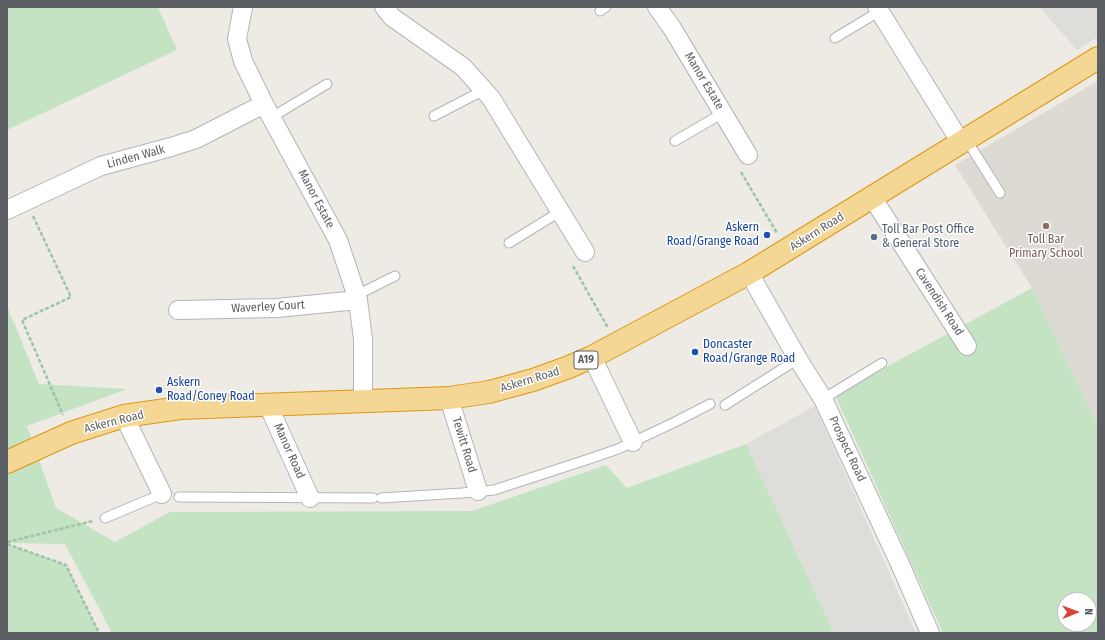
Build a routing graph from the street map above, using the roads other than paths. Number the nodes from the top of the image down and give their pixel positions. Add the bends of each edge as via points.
1 (243, 7) edge
2 (384, 7) edge
3 (657, 7) edge
4 (878, 9) edge
5 (835, 38) dead end
6 (1098, 58) edge
7 (327, 84) dead end
8 (484, 90) junction
9 (268, 111) junction
10 (723, 113) junction
11 (434, 116) dead end
12 (675, 141) dead end
13 (964, 141) junction
14 (748, 155) road end
15 (1000, 192) dead end
16 (872, 197) junction
17 (7, 210) edge
18 (561, 211) junction
19 (509, 244) dead end
20 (585, 252) road end
21 (749, 273) junction
22 (394, 276) dead end
23 (357, 297) junction
24 (178, 310) dead end
25 (967, 346) dead end
26 (592, 357) junction
27 (798, 359) junction
28 (882, 363) dead end
29 (449, 398) junction
30 (823, 399) junction
31 (363, 401) junction
32 (710, 404) dead end
33 (268, 405) junction
34 (725, 405) dead end
35 (124, 416) junction
36 (633, 442) junction
37 (7, 462) edge
38 (478, 492) junction
39 (170, 496) junction
40 (310, 498) junction
41 (105, 518) road end
42 (930, 633) edge

1 - 9 street, Manor Estate via 237,39 244,61
2 - 8 street via 392,17 463,67
3 - 10 street, Manor Estate
4 - 5 lane
4 - 13 street
6 - 13 highway, Askern Road / A19
7 - 9 lane
8 - 11 lane
8 - 18 street
9 - 17 street, Linden Walk via 171,148 101,166
9 - 23 street, Manor Estate via 338,240
10 - 12 lane
10 - 14 street, Manor Estate
13 - 15 lane
13 - 16 highway, Askern Road / A19
16 - 21 highway, Askern Road / A19
16 - 25 street, Cavendish Road
18 - 19 lane
18 - 20 street
21 - 26 highway, Askern Road / A19
21 - 27 street, Prospect Road
22 - 23 lane
23 - 24 street, Waverley Court via 277,308
23 - 31 street, Manor Estate via 363,339
26 - 29 highway, Askern Road / A19 via 533,380 489,392
26 - 36 street
27 - 30 street, Prospect Road
27 - 34 lane
28 - 30 lane
29 - 31 highway, Askern Road / A19
29 - 38 street, Tewitt Road
30 - 42 street, Prospect Road
31 - 33 highway, Askern Road / A19
32 - 36 lane
33 - 35 highway, Askern Road / A19 via 180,408
33 - 40 street, Manor Road
35 - 37 highway, Askern Road / A19 via 71,433
35 - 39 street
36 - 38 lane via 494,490
38 - 40 lane via 377,498
39 - 40 lane
39 - 41 lane

